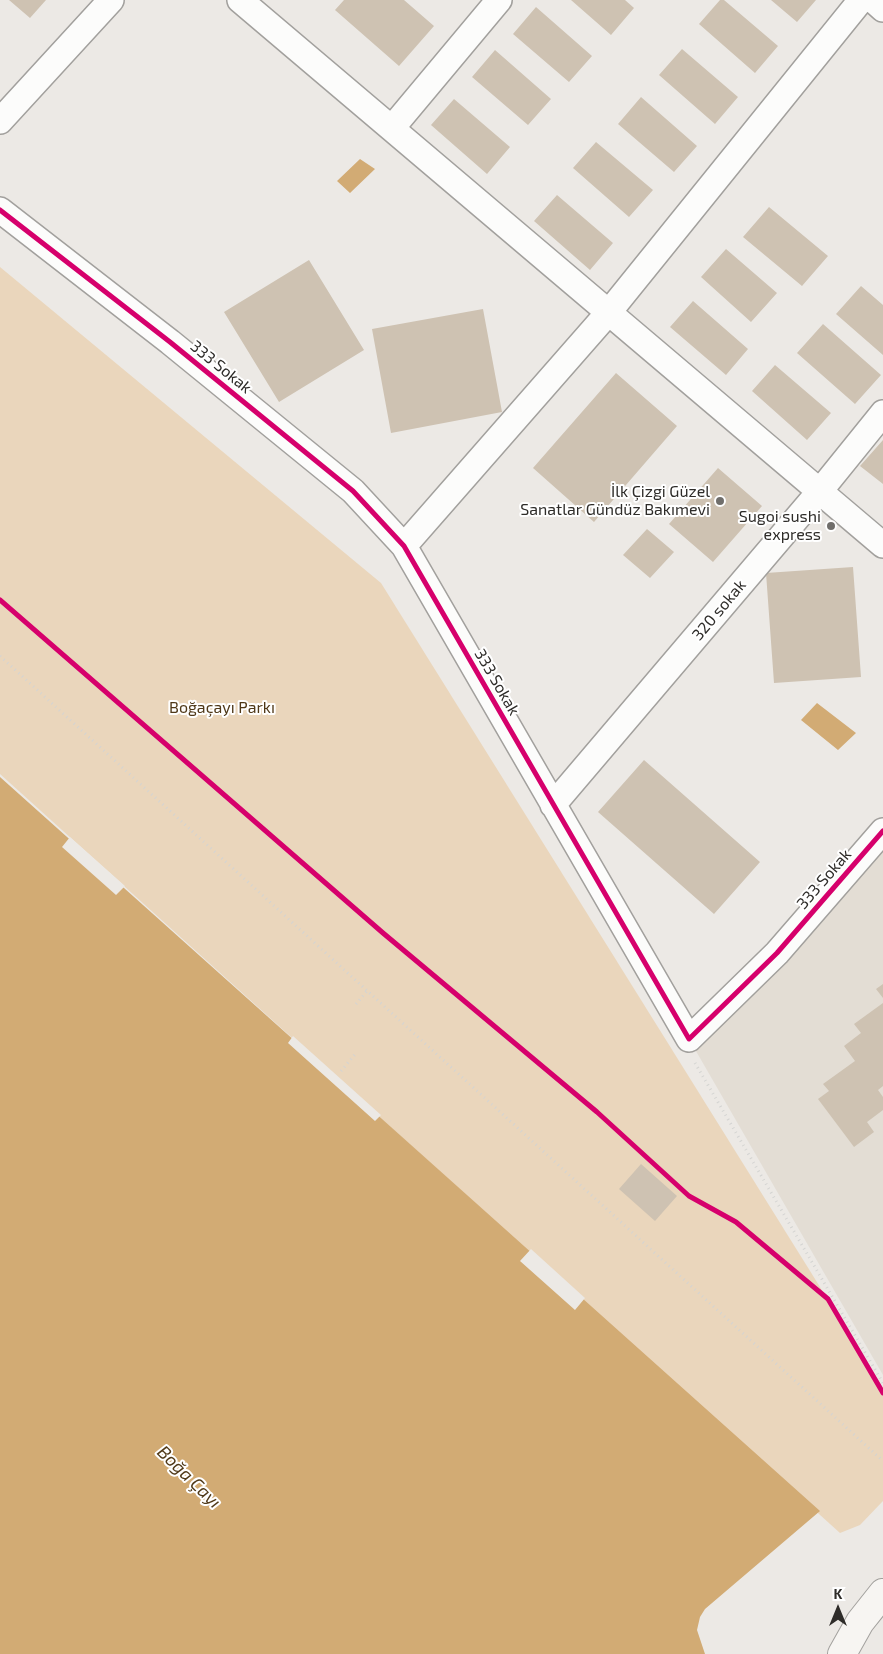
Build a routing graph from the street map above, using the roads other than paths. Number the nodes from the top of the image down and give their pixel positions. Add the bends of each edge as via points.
1 (111, 0) edge
2 (240, 0) edge
3 (498, 0) edge
4 (861, 0) edge
5 (873, 0) edge
6 (883, 9) edge
7 (0, 121) edge
8 (392, 128) junction
9 (0, 210) edge
10 (609, 312) junction
11 (883, 413) edge
12 (820, 491) junction
13 (883, 545) edge
14 (404, 546) junction
15 (553, 805) junction
16 (883, 831) edge
17 (883, 1593) edge
18 (842, 1654) edge

1 - 7 street
2 - 8 street
3 - 8 street
4 - 10 street
5 - 6 street
8 - 10 street
9 - 14 street, 333 Sokak via 170,342 345,485
10 - 12 street
10 - 14 street
11 - 12 street, 320 sokak
12 - 13 street
12 - 15 street, 320 sokak
14 - 15 street, 333 Sokak
15 - 16 street, 333 Sokak via 689,1039 777,953
17 - 18 main road via 860,1622

